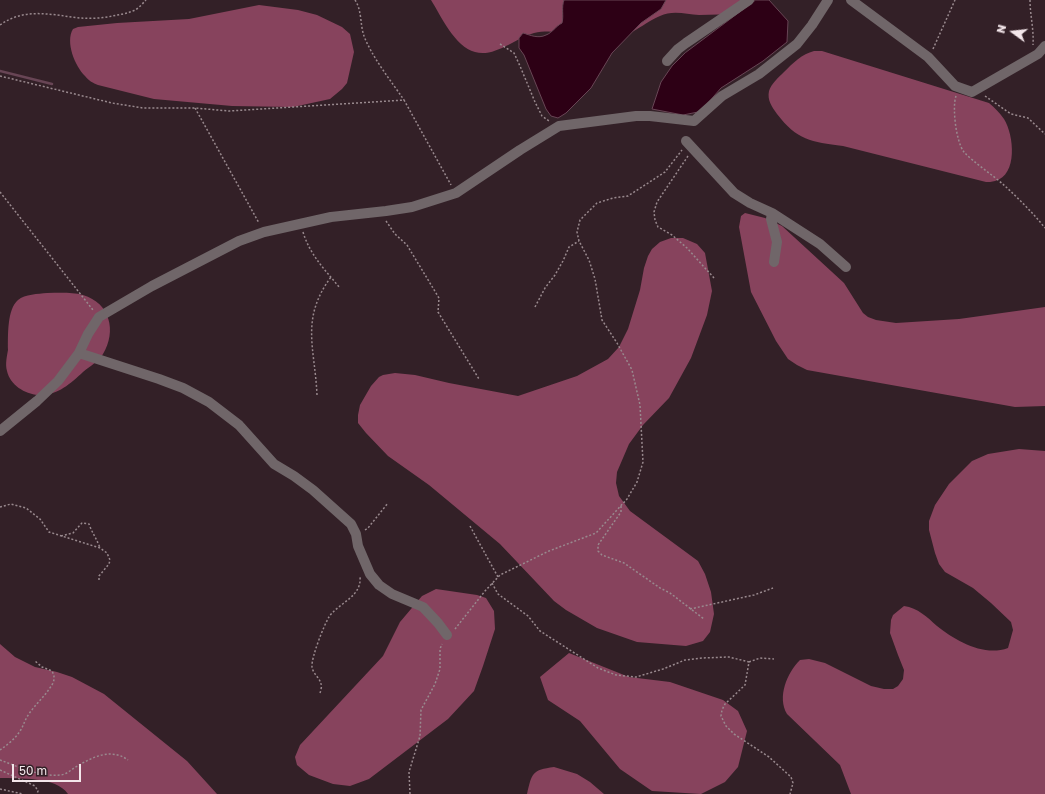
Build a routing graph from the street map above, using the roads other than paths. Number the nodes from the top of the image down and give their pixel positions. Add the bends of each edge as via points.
1 (749, 0) edge
2 (828, 0) edge
3 (851, 0) edge
4 (1045, 46) edge
5 (667, 61) dead end
6 (689, 144) road end
7 (772, 213) junction
8 (774, 262) dead end
9 (846, 267) dead end
10 (79, 353) junction
11 (0, 431) edge
12 (447, 635) road end

1 - 5 street via 686,42
2 - 10 street via 797,44 759,74 722,96 694,121 636,116 559,126 456,193 412,207 331,217 264,232 232,244 99,317
3 - 4 street via 928,57 954,86 961,90 972,92 978,89 1038,54
6 - 7 street via 734,193
7 - 8 street via 771,219 777,242
7 - 9 street via 820,244
10 - 11 street via 58,381
10 - 12 street via 183,388 209,402 239,424 274,464 313,490 351,524 366,566 379,585 392,594 423,607

